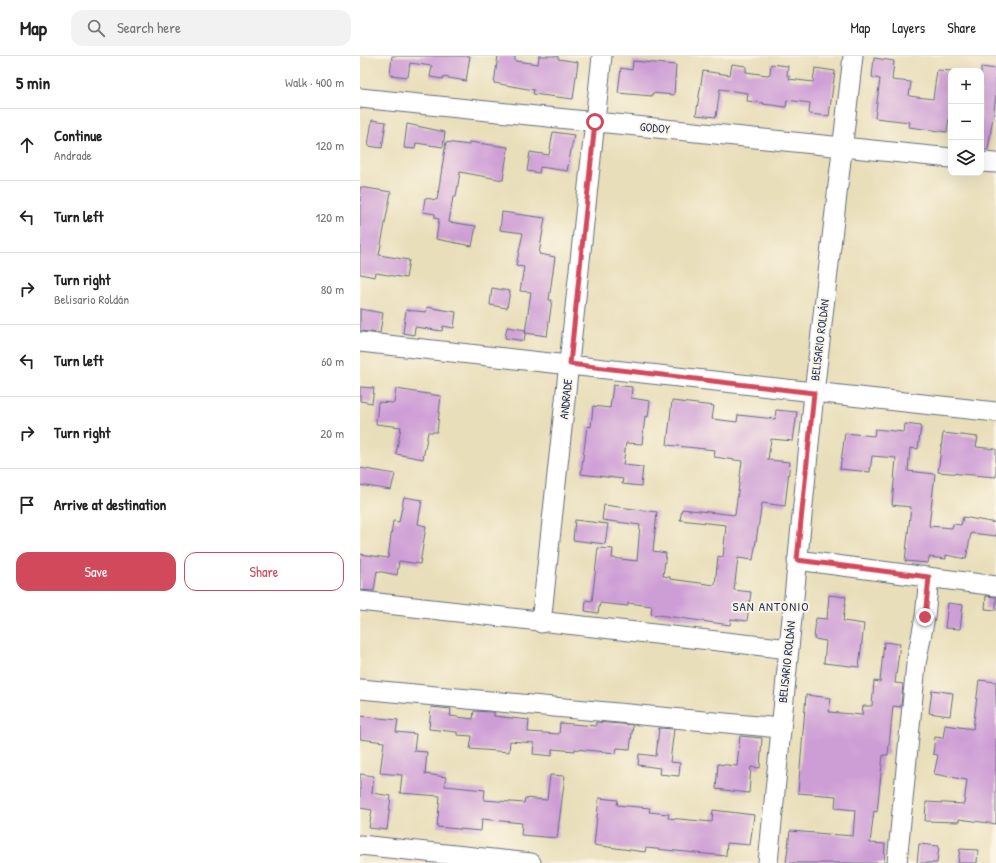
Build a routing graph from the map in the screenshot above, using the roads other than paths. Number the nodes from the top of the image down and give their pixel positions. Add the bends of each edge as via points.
1 (602, 56) edge
2 (853, 56) edge
3 (360, 98) edge
4 (595, 122) junction
5 (843, 147) junction
6 (948, 158) edge
7 (984, 162) edge
8 (996, 163) edge
9 (360, 342) edge
10 (570, 364) junction
11 (814, 393) junction
12 (996, 412) edge
13 (797, 560) junction
14 (929, 577) junction
15 (996, 586) edge
16 (360, 601) edge
17 (541, 623) junction
18 (790, 649) junction
19 (360, 689) edge
20 (780, 728) junction
21 (360, 845) edge
22 (530, 863) edge
23 (768, 863) edge
24 (897, 863) edge

1 - 4 street, ANDRADE
2 - 5 street, BELISARIO ROLDÁN
3 - 4 street, GODOY
4 - 5 street, GODOY
4 - 10 street, ANDRADE
5 - 6 street, GODOY
5 - 11 street, BELISARIO ROLDÁN
7 - 8 street
9 - 10 street
10 - 11 street
10 - 17 street, ANDRADE
11 - 12 street
11 - 13 street, BELISARIO ROLDÁN
13 - 14 street
13 - 18 street, BELISARIO ROLDÁN
14 - 15 street
14 - 24 street via 916,664
16 - 17 street
17 - 18 street
18 - 20 street, BELISARIO ROLDÁN
19 - 20 street
20 - 23 street, BELISARIO ROLDÁN
21 - 22 street

